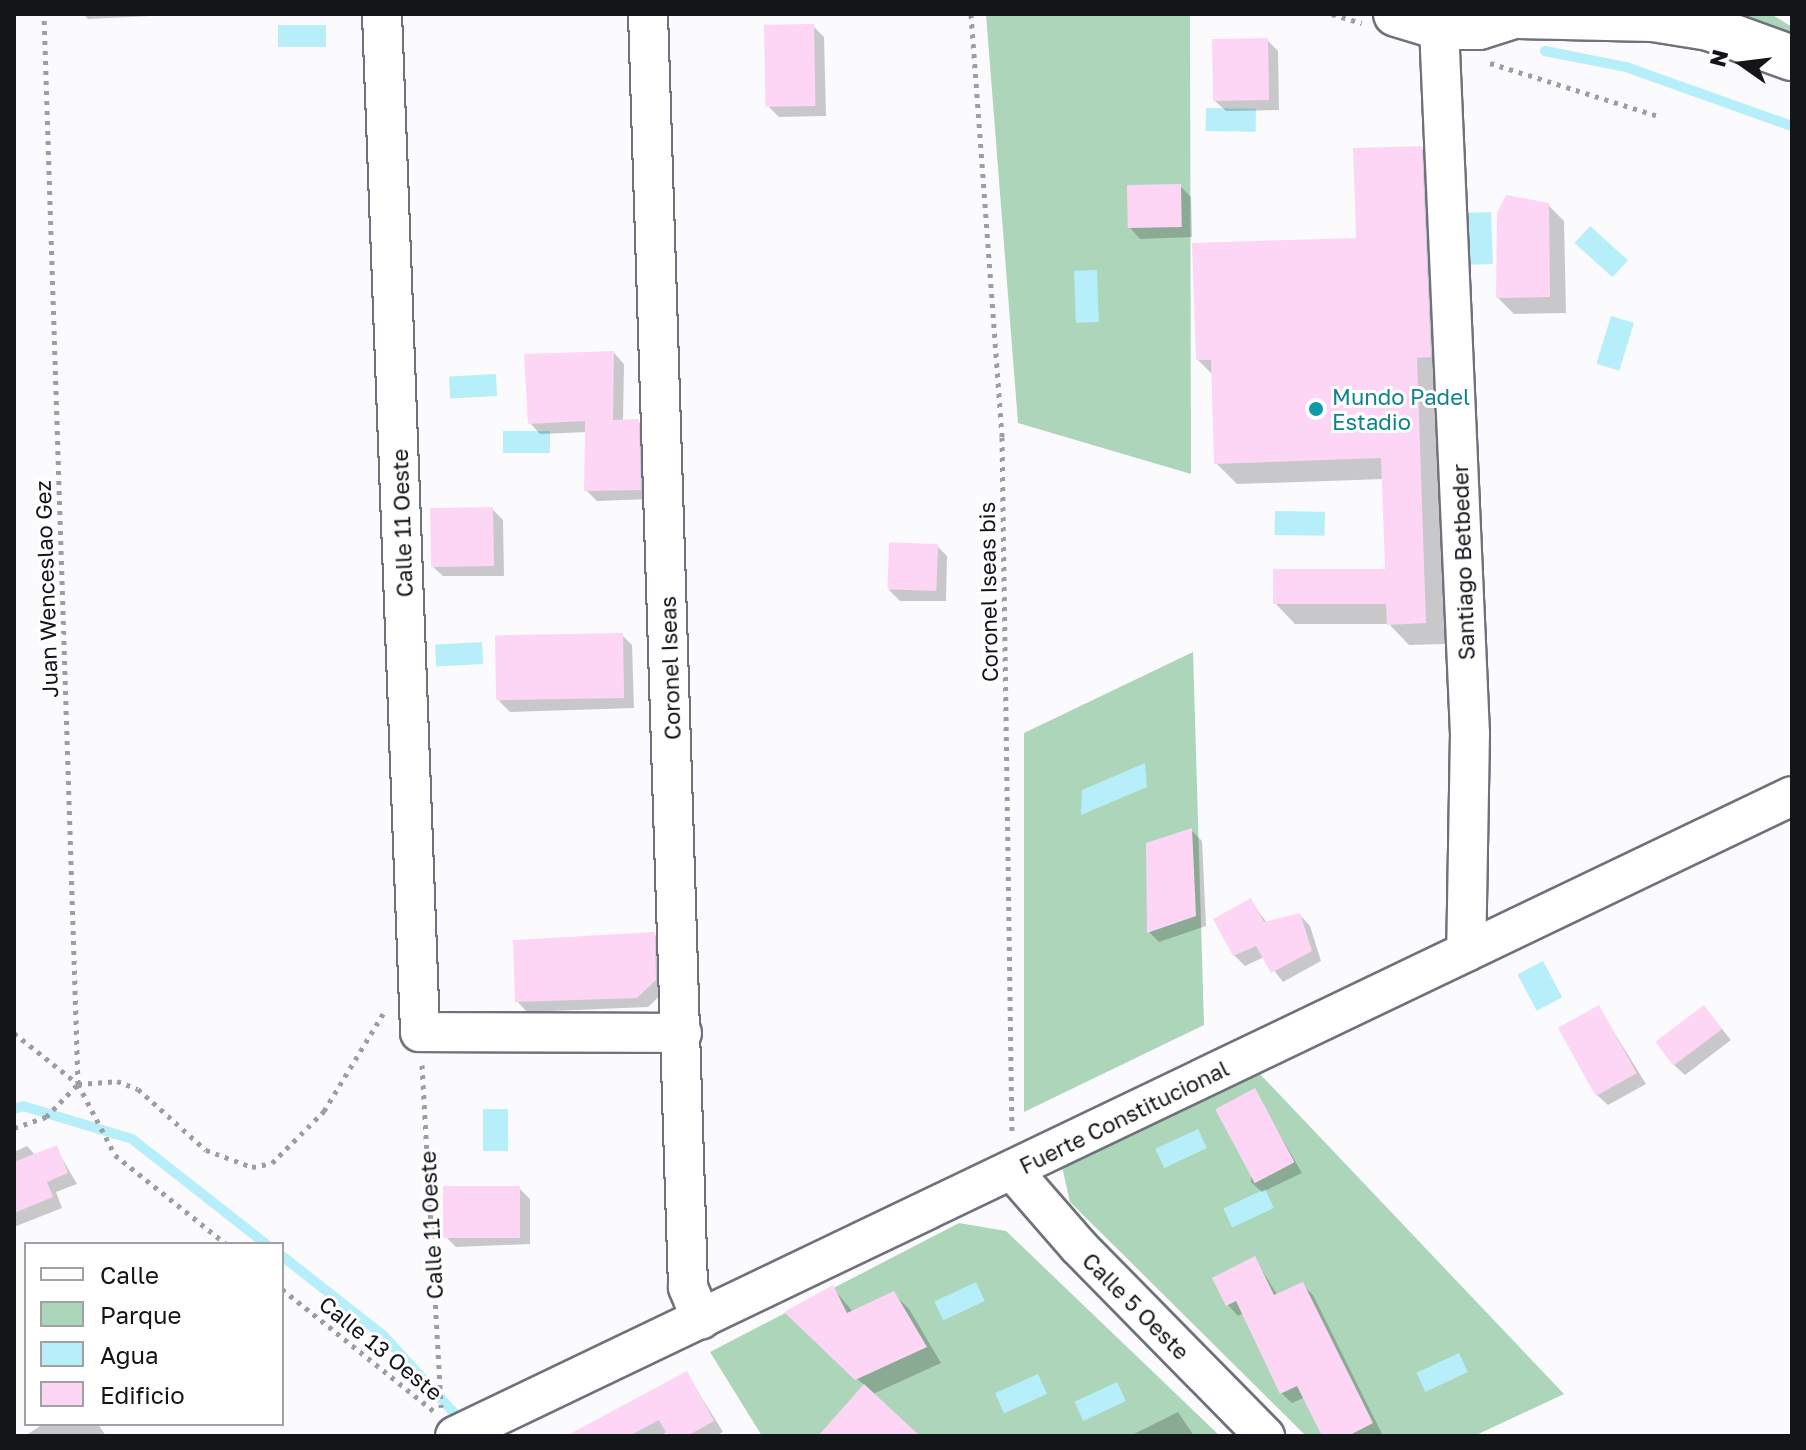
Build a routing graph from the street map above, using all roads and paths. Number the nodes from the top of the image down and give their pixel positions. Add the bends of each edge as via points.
1 (44, 14) edge
2 (382, 14) edge
3 (648, 14) edge
4 (971, 14) edge
5 (1332, 14) edge
6 (1519, 15) edge
7 (1386, 21) edge
8 (1439, 27) junction
9 (1792, 58) edge
10 (1481, 61) dead end
11 (1661, 117) dead end
12 (1792, 796) edge
13 (1466, 952) junction
14 (387, 1007) dead end
15 (420, 1032) junction
16 (14, 1033) edge
17 (682, 1033) junction
18 (78, 1084) junction
19 (14, 1128) edge
20 (1012, 1170) junction
21 (224, 1242) edge
22 (284, 1291) edge
23 (701, 1320) junction
24 (448, 1427) edge
25 (1265, 1436) edge

1 - 18 path, Juan Wenceslao Gez
2 - 15 street, Calle 11 Oeste
3 - 17 street, Coronel Iseas
4 - 20 path, Coronel Iseas bis via 1002,437
5 - 7 path
6 - 8 main road via 1479,27
6 - 9 main road via 1695,26 1766,44
7 - 8 main road
8 - 13 street, Santiago Betbeder via 1470,733
10 - 11 path
12 - 13 street, Fuerte Constitucional
13 - 20 street, Fuerte Constitucional
14 - 18 path via 324,1111 292,1149 272,1163 252,1167 206,1150 138,1089 117,1081
15 - 17 street
15 - 24 path, Calle 11 Oeste
16 - 18 path
17 - 23 street, Coronel Iseas via 688,1287
18 - 19 path via 46,1117
18 - 21 path via 115,1155
20 - 23 street, Fuerte Constitucional
20 - 25 street, Calle 5 Oeste via 1078,1246
22 - 24 path, Calle 13 Oeste
23 - 24 street, Fuerte Constitucional

